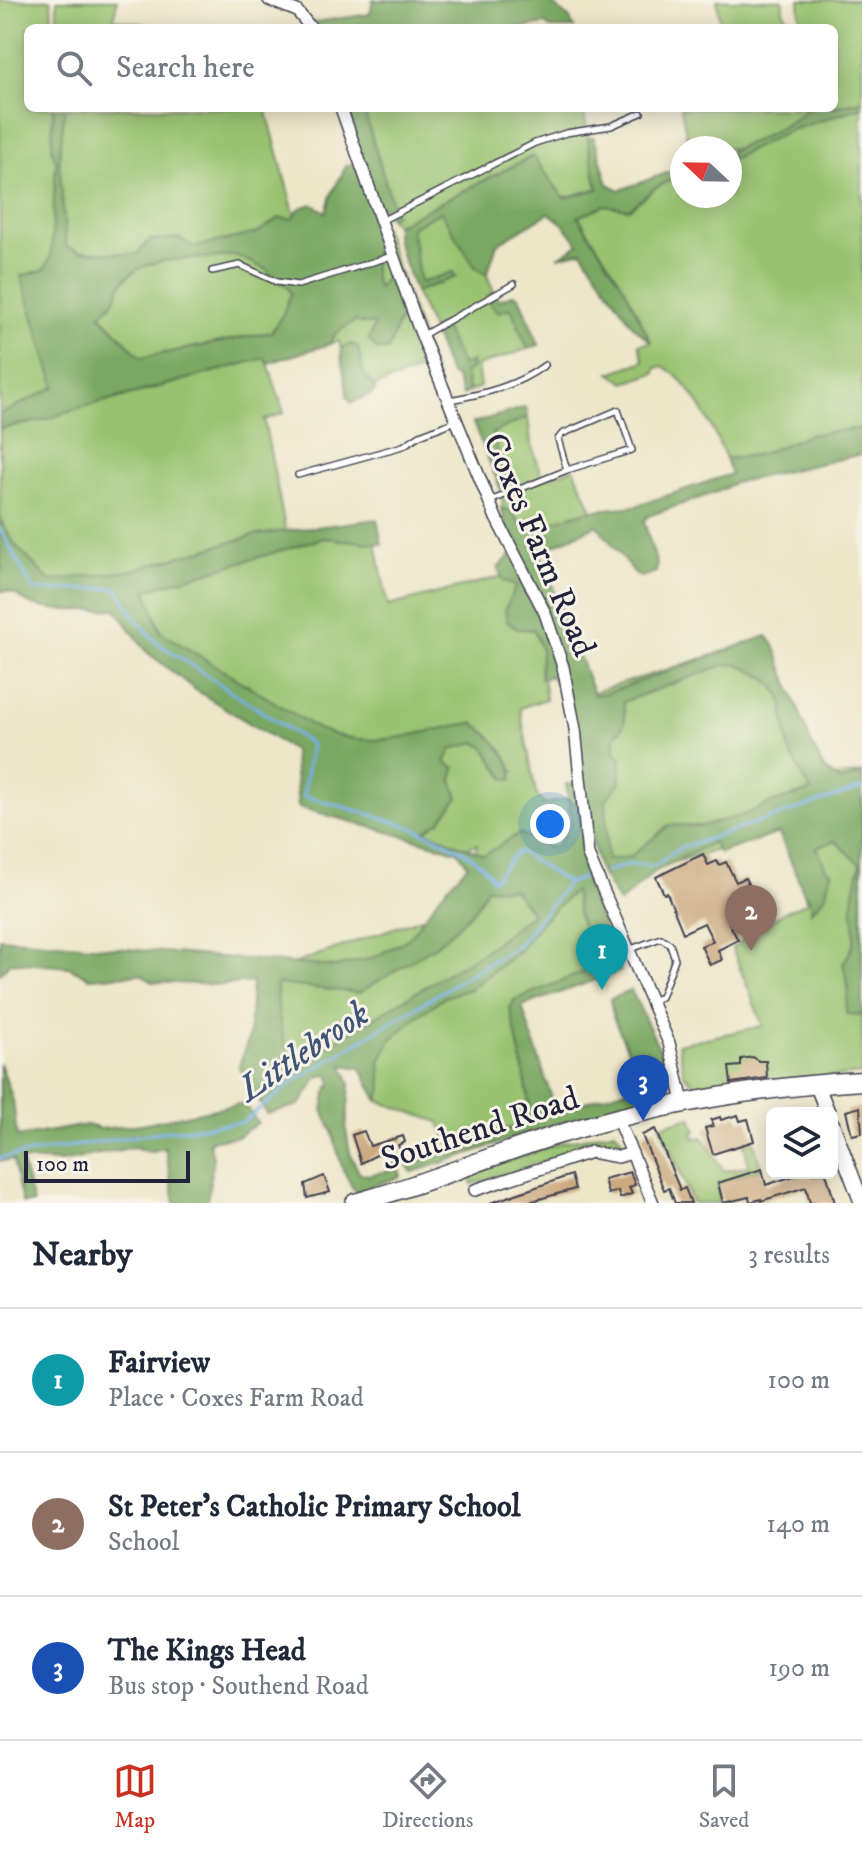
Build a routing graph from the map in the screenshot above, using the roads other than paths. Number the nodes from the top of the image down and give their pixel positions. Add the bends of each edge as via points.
1 (269, 0) edge
2 (308, 24) edge
3 (342, 112) edge
4 (641, 113) dead end
5 (381, 221) junction
6 (393, 255) junction
7 (212, 271) dead end
8 (514, 284) dead end
9 (422, 335) junction
10 (545, 365) dead end
11 (448, 400) junction
12 (457, 421) junction
13 (567, 470) junction
14 (298, 475) dead end
15 (489, 501) junction
16 (627, 951) junction
17 (649, 1002) junction
18 (862, 1081) edge
19 (816, 1083) junction
20 (683, 1102) junction
21 (826, 1107) edge
22 (617, 1118) junction
23 (838, 1140) edge
24 (632, 1153) junction
25 (475, 1190) dead end
26 (355, 1203) edge
27 (653, 1203) edge
28 (862, 1203) edge

1 - 2 street via 297,11
3 - 5 street, Coxes Farm Road
4 - 5 lane via 611,126 535,143
5 - 6 street, Coxes Farm Road
6 - 7 lane via 298,285 240,265
6 - 9 street, Coxes Farm Road
8 - 9 lane
9 - 11 street, Coxes Farm Road
10 - 11 lane via 498,389
11 - 12 street, Coxes Farm Road
12 - 14 lane via 403,446
12 - 15 street, Coxes Farm Road
13 - 13 lane via 558,439 562,434 618,410 632,450
13 - 15 lane
15 - 16 street, Coxes Farm Road via 545,613 563,667 588,855
16 - 17 street, Coxes Farm Road
16 - 17 lane via 661,938 673,949 675,959 663,994
17 - 20 street, Coxes Farm Road via 669,1043
18 - 19 main road, Southend Road
19 - 20 main road, Southend Road
19 - 21 street
20 - 22 main road, Southend Road
22 - 24 street
22 - 26 main road, Southend Road
23 - 28 street
24 - 25 street via 618,1157 591,1152
24 - 27 street

